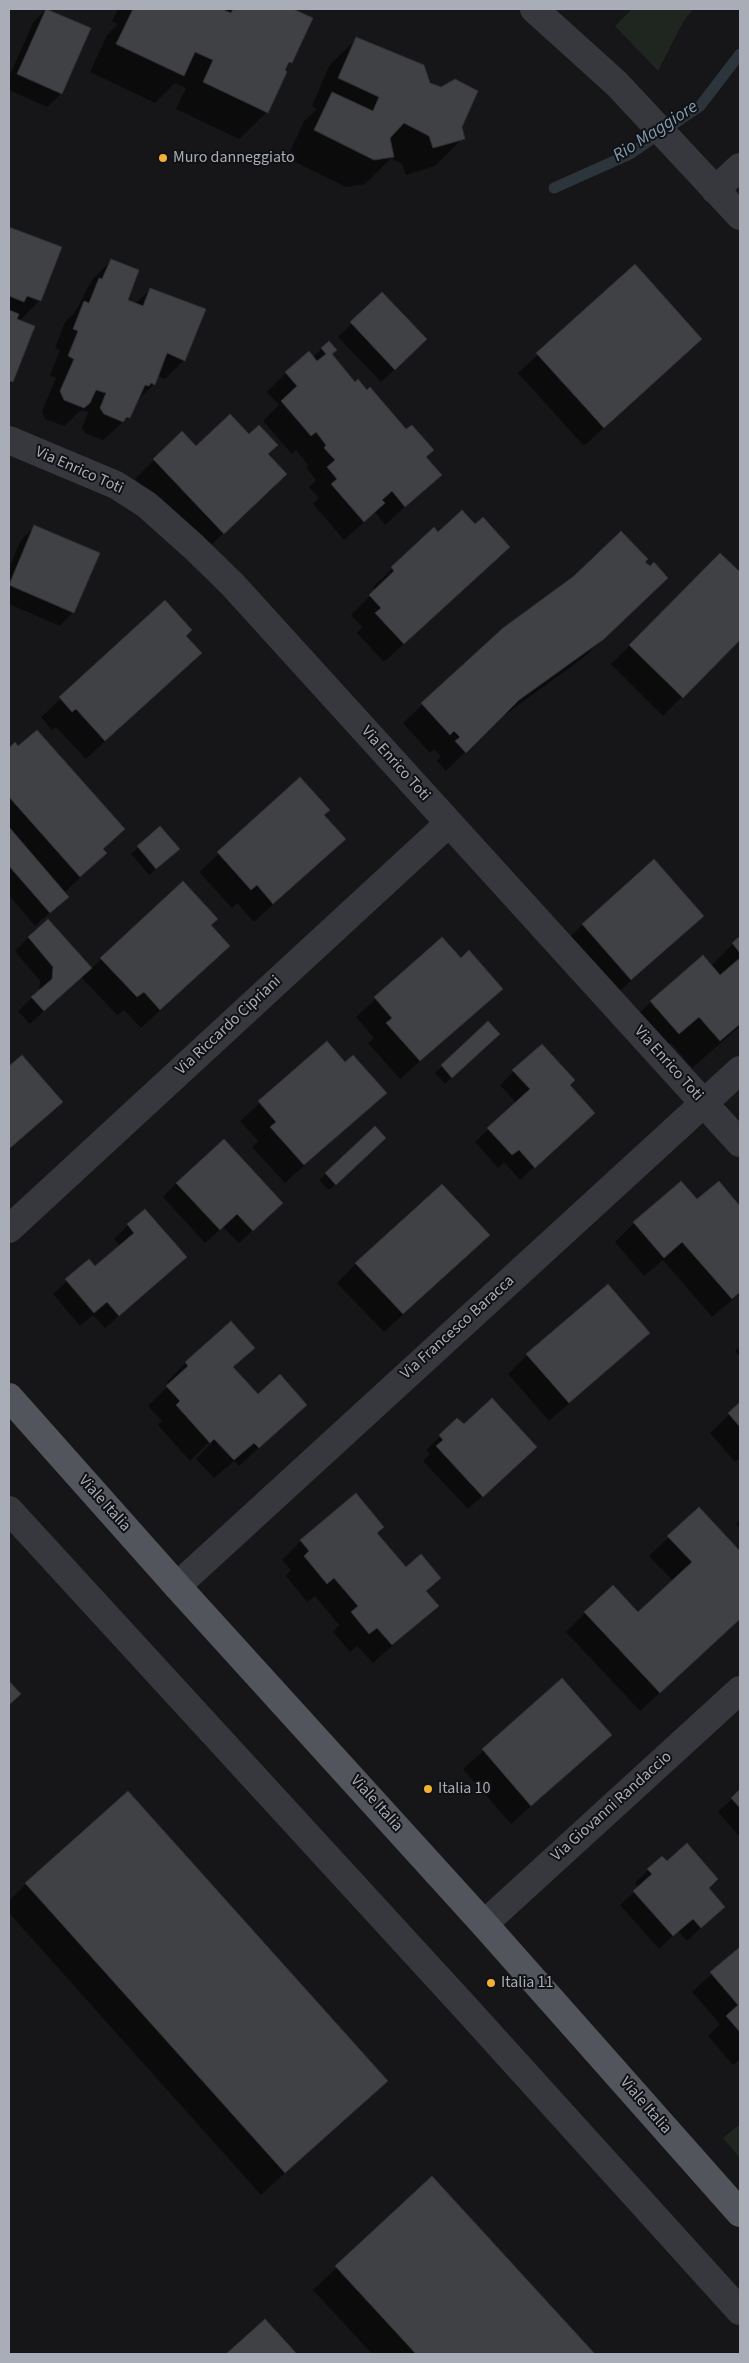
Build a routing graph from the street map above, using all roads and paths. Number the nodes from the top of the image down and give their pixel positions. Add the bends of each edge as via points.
1 (534, 9) edge
2 (740, 167) edge
3 (701, 176) junction
4 (740, 216) edge
5 (9, 440) edge
6 (449, 824) junction
7 (740, 1070) edge
8 (704, 1103) junction
9 (740, 1143) edge
10 (9, 1229) edge
11 (9, 1398) edge
12 (9, 1510) edge
13 (177, 1586) junction
14 (740, 1690) edge
15 (484, 1924) junction
16 (740, 2213) edge
17 (740, 2311) edge

1 - 3 street via 628,95
2 - 3 street
3 - 4 street
5 - 6 street, Via Enrico Toti via 116,485 147,505 232,584
6 - 8 street, Via Enrico Toti
6 - 10 street, Via Riccardo Cipriani
7 - 8 street, Via Francesco Baracca
8 - 9 street, Via Enrico Toti
8 - 13 street, Via Francesco Baracca
11 - 13 main road, Viale Italia
12 - 17 street
13 - 15 main road, Viale Italia
14 - 15 street, Via Giovanni Randaccio
15 - 16 main road, Viale Italia

